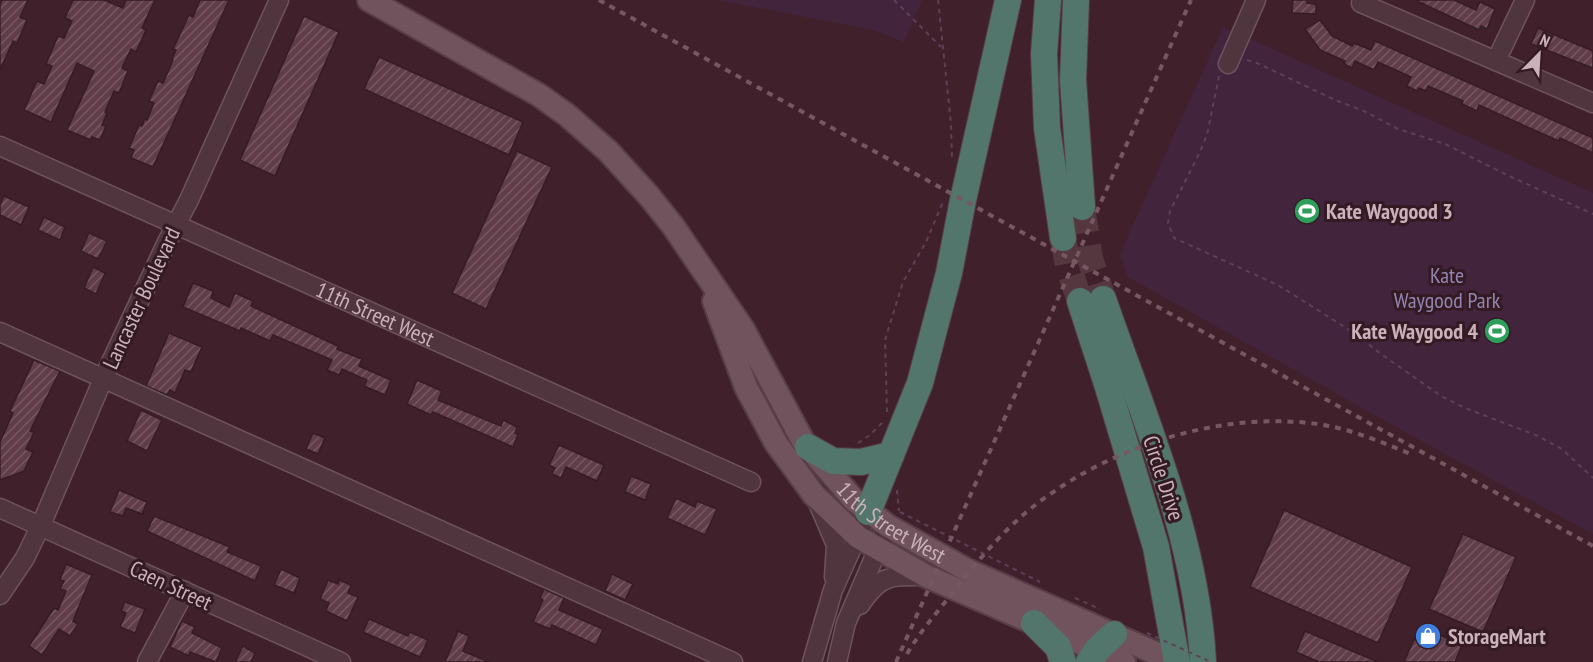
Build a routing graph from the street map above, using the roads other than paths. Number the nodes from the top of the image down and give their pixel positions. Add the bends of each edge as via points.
1 (279, 0) edge
2 (369, 0) edge
3 (1008, 0) edge
4 (1048, 0) edge
5 (1076, 0) edge
6 (1256, 0) edge
7 (1525, 0) edge
8 (1361, 3) dead end
9 (1496, 61) junction
10 (1228, 64) road end
11 (1593, 103) edge
12 (0, 146) edge
13 (1082, 207) tunnel mouth
14 (176, 223) junction
15 (1063, 238) tunnel mouth
16 (702, 271) junction
17 (0, 332) edge
18 (103, 379) junction
19 (808, 447) junction
20 (891, 455) junction
21 (751, 482) dead end
22 (814, 495) junction
23 (0, 508) edge
24 (877, 512) junction
25 (41, 525) junction
26 (858, 537) junction
27 (878, 550) junction
28 (926, 576) junction
29 (833, 590) junction
30 (185, 591) junction
31 (0, 595) edge
32 (846, 623) junction
33 (1034, 623) junction
34 (1102, 640) edge
35 (147, 662) edge
36 (341, 662) edge
37 (733, 662) edge
38 (812, 662) edge
39 (837, 662) edge
40 (1063, 662) edge
41 (1124, 662) edge
42 (1177, 662) edge
43 (1203, 662) edge

1 - 14 street, Lancaster Boulevard
2 - 16 main road, 11th Street West via 516,82 567,116 608,151 649,196
3 - 20 highway via 946,284 920,383
4 - 15 highway via 1044,54 1047,128
5 - 13 highway via 1073,80
6 - 10 street
7 - 9 street
8 - 9 street
9 - 11 street
12 - 14 street, 11th Street West
14 - 18 street, Lancaster Boulevard
14 - 21 street, 11th Street West
16 - 19 main road, 11th Street West via 743,329
16 - 22 main road, 11th Street West via 746,387 776,443
17 - 18 street
18 - 25 street, Lancaster Boulevard
18 - 37 street
19 - 20 highway via 833,461 856,450
19 - 24 main road, 11th Street West via 854,500
20 - 24 highway
22 - 26 main road, 11th Street West
22 - 29 street via 836,545
23 - 25 street, Caen Street
24 - 26 street
24 - 27 street
24 - 34 main road, 11th Street West via 969,571
25 - 30 street, Caen Street
25 - 31 street, Lancaster Boulevard
26 - 27 main road, 11th Street West
26 - 29 street
27 - 28 main road, 11th Street West
27 - 32 street
28 - 32 street via 881,580
28 - 33 main road, 11th Street West
29 - 38 street
30 - 35 street
30 - 36 street, Caen Street
32 - 39 street
33 - 34 main road, 11th Street West
33 - 40 highway via 1058,647
34 - 41 main road, 11th Street West
34 - 42 main road, 11th Street West via 1145,637
42 - 43 highway, Circle Drive via 1156,547 1108,387 1091,300 1159,460 1191,566

